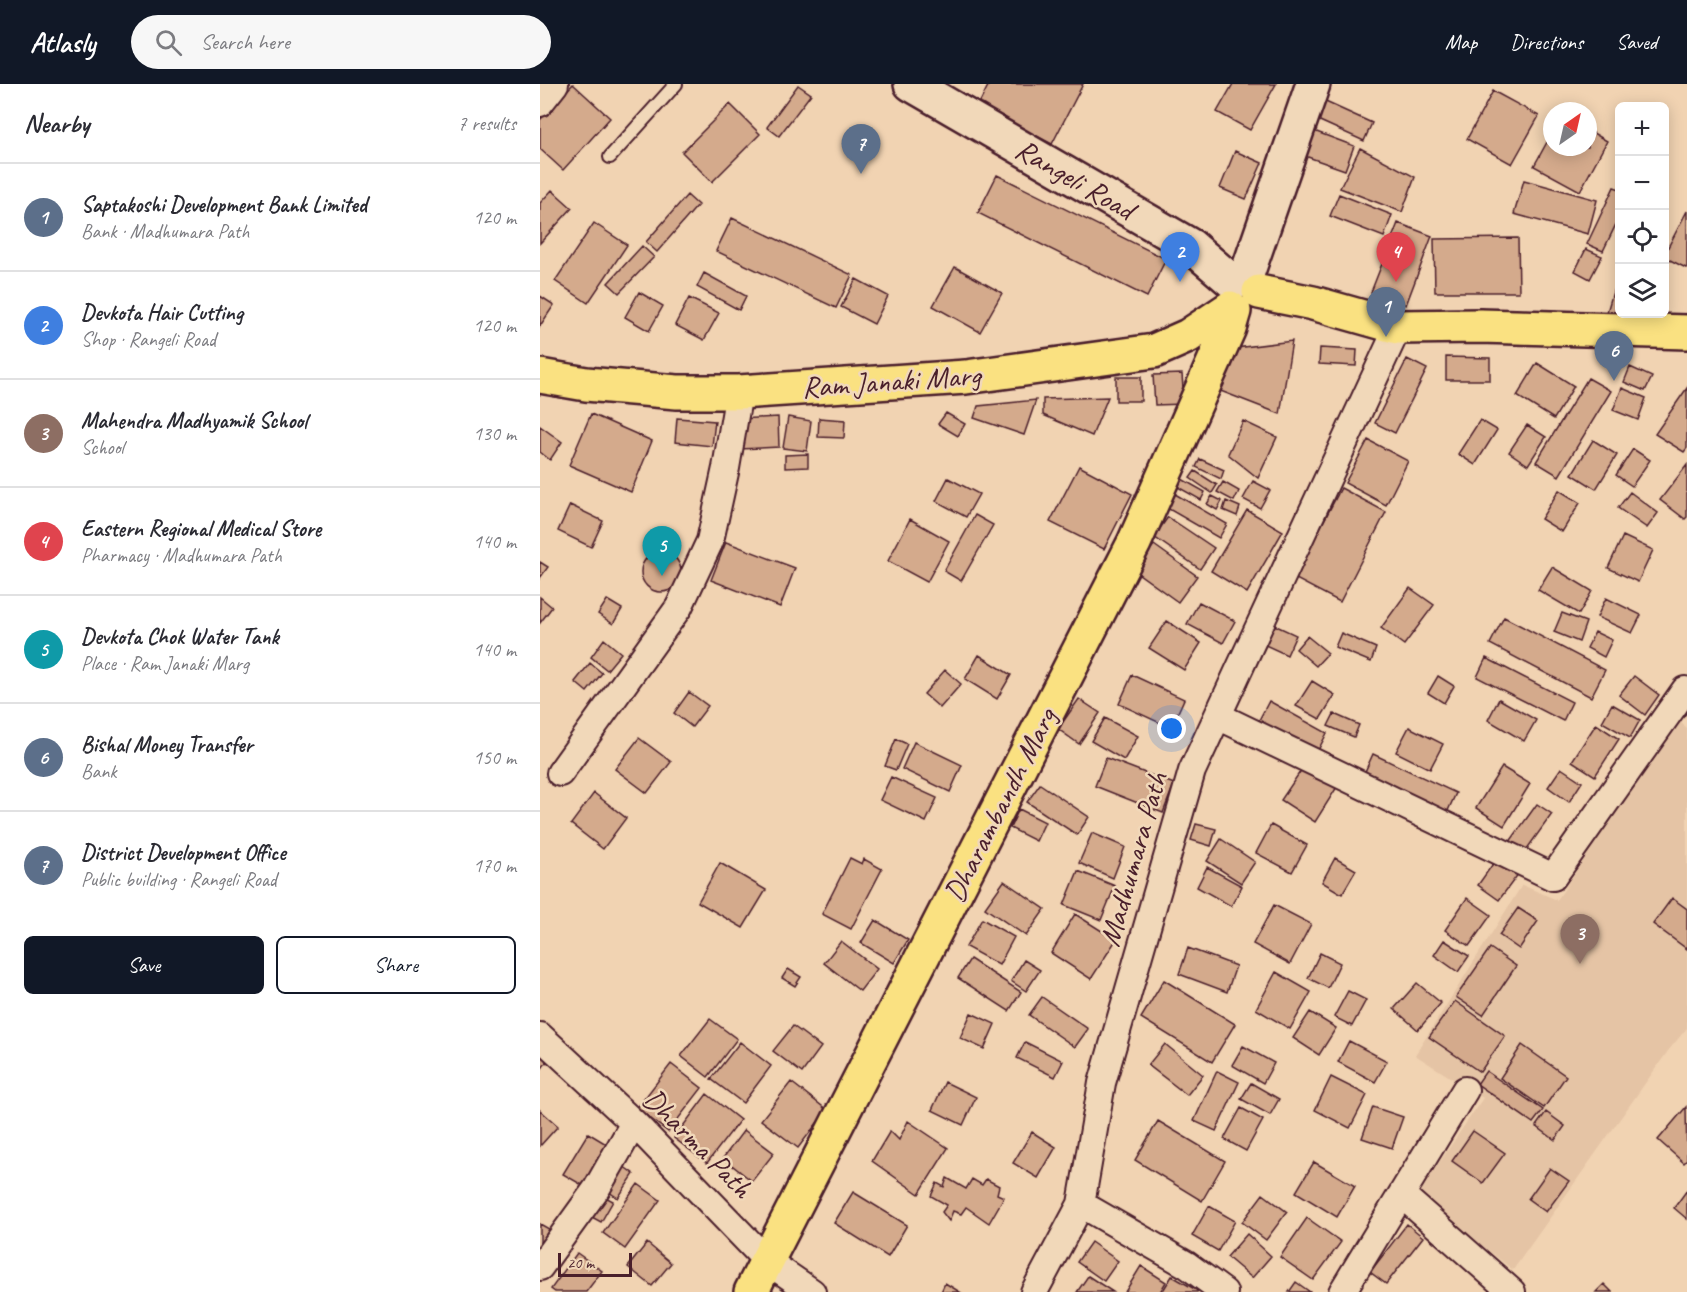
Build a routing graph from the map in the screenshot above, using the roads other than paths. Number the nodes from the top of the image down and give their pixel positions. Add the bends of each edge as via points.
1 (555, 84) edge
2 (676, 84) edge
3 (911, 84) edge
4 (1313, 84) edge
5 (540, 103) edge
6 (610, 157) dead end
7 (1240, 295) junction
8 (1398, 327) junction
9 (1687, 332) edge
10 (540, 376) edge
11 (739, 392) junction
12 (1686, 690) edge
13 (1218, 716) junction
14 (560, 774) dead end
15 (540, 1036) edge
16 (1465, 1090) dead end
17 (634, 1123) junction
18 (1402, 1195) junction
19 (1081, 1204) junction
20 (767, 1261) junction
21 (543, 1262) edge
22 (751, 1292) edge
23 (812, 1292) edge
24 (1034, 1292) edge
25 (1224, 1292) edge
26 (1342, 1292) edge
27 (1512, 1292) edge

1 - 5 street
2 - 6 lane
3 - 7 main road, Rangeli Road via 1191,246
4 - 7 main road
7 - 8 main road via 1313,303
7 - 11 main road, Ram Janaki Marg via 1188,336 1154,351 966,377
7 - 20 main road, Dharambandh Marg via 1225,339 1134,543
8 - 9 main road
8 - 13 street, Madhumara Path
10 - 11 main road, Ram Janaki Marg via 677,392
11 - 14 street via 710,541 679,607
12 - 13 street via 1552,877
13 - 19 street, Madhumara Path via 1192,771 1102,1083
15 - 17 street, Dharma Path
16 - 18 street
17 - 20 street, Dharma Path
17 - 21 street via 597,1188
18 - 26 street
18 - 27 street
19 - 24 street, Madhumara Path
19 - 25 street via 1187,1265
20 - 22 main road, Dharambandh Marg
20 - 23 street, Dharma Path

